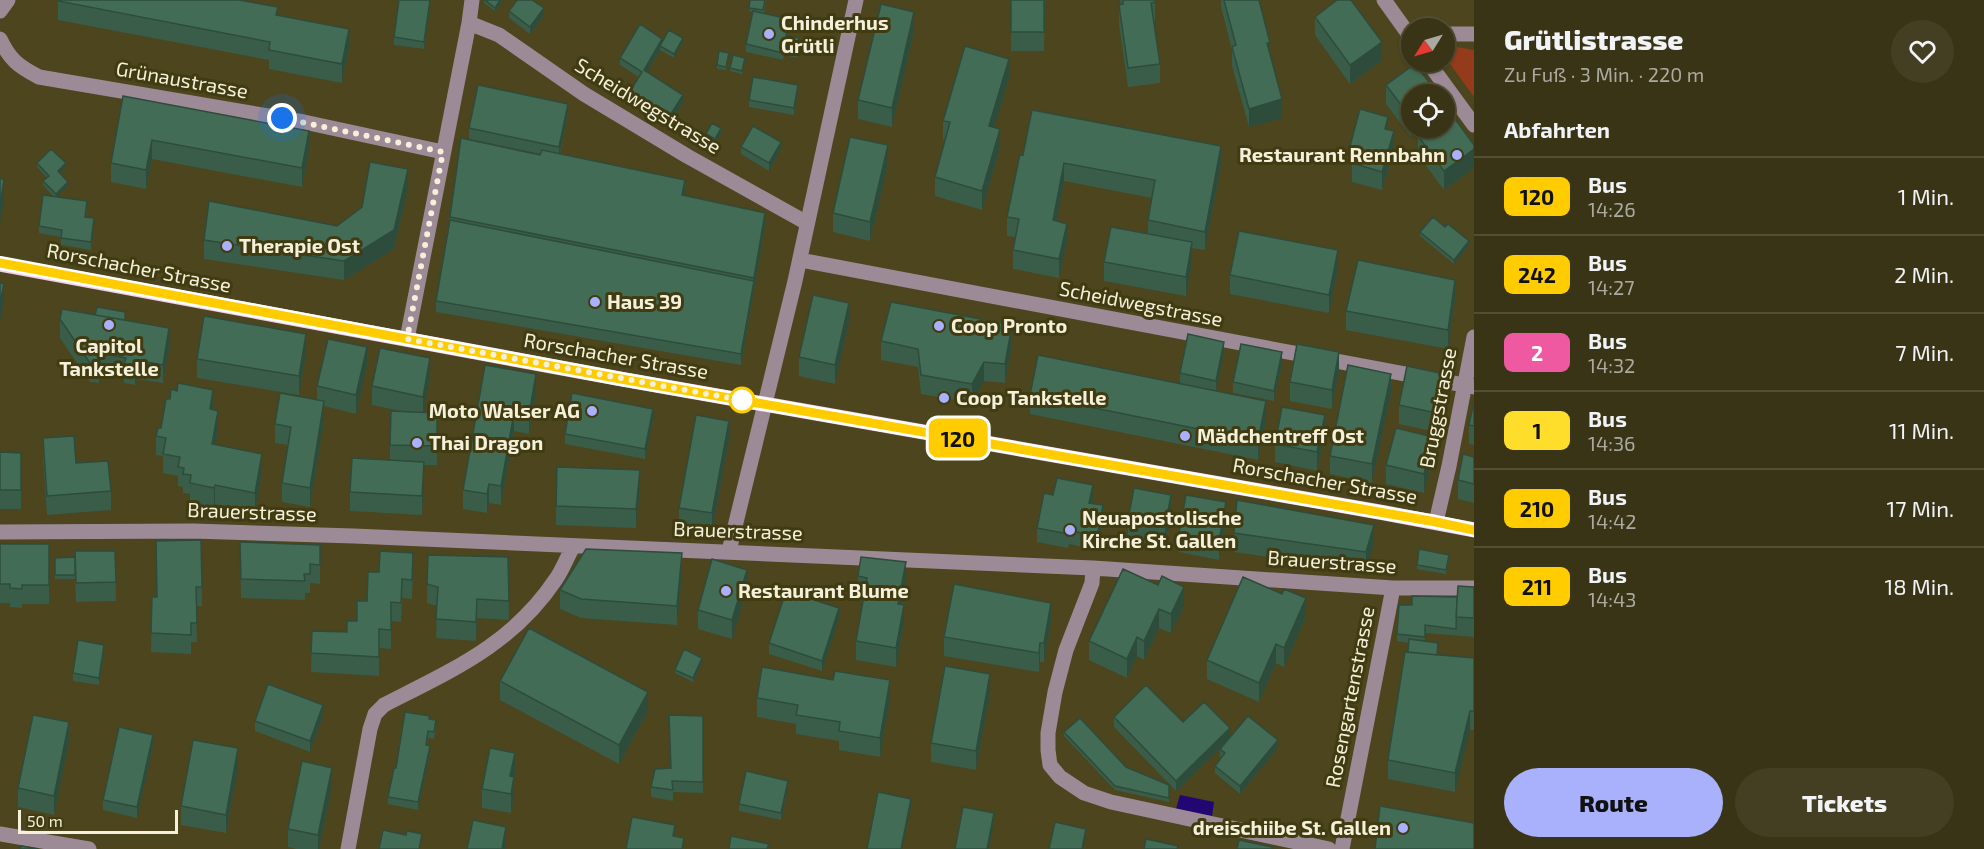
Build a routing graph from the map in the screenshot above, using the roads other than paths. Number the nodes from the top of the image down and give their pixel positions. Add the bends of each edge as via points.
1 (8, 0) edge
2 (472, 0) edge
3 (856, 0) edge
4 (1384, 0) edge
5 (0, 11) edge
6 (469, 23) junction
7 (1401, 24) edge
8 (1455, 34) edge
9 (1474, 34) edge
10 (0, 39) edge
11 (1435, 72) edge
12 (1474, 125) edge
13 (443, 152) junction
14 (807, 223) junction
15 (800, 260) junction
16 (0, 264) edge
17 (1474, 337) edge
18 (407, 339) junction
19 (1470, 386) edge
20 (766, 404) junction
21 (1436, 522) junction
22 (1474, 530) edge
23 (0, 532) edge
24 (573, 547) junction
25 (729, 551) junction
26 (1093, 568) junction
27 (1393, 588) junction
28 (1474, 588) edge
29 (0, 834) edge
30 (89, 849) edge
31 (348, 849) edge
32 (1329, 849) edge
33 (1342, 849) edge

1 - 5 street
2 - 6 street
3 - 14 street
4 - 7 street
6 - 13 street
6 - 14 street, Scheidwegstrasse via 499,35 595,100
8 - 9 street
10 - 13 street, Grünaustrasse via 18,66 39,77 304,122
11 - 12 street
13 - 18 street
14 - 15 street
15 - 19 street, Scheidwegstrasse
15 - 20 street
16 - 18 main road, Rorschacher Strasse
17 - 19 street, Bruggstrasse
18 - 20 main road, Rorschacher Strasse
19 - 21 street, Bruggstrasse
20 - 21 main road, Rorschacher Strasse
20 - 25 street
21 - 22 main road, Rorschacher Strasse
23 - 24 street, Brauerstrasse via 210,532
24 - 25 street, Brauerstrasse
24 - 31 street via 557,577 523,621 479,655 384,705 375,714
25 - 26 street, Brauerstrasse
26 - 27 street, Brauerstrasse
26 - 32 street via 1092,583 1066,650 1047,733 1050,765 1060,777 1084,793 1112,802
27 - 28 street, Brauerstrasse
27 - 33 street, Rosengartenstrasse
29 - 30 street

